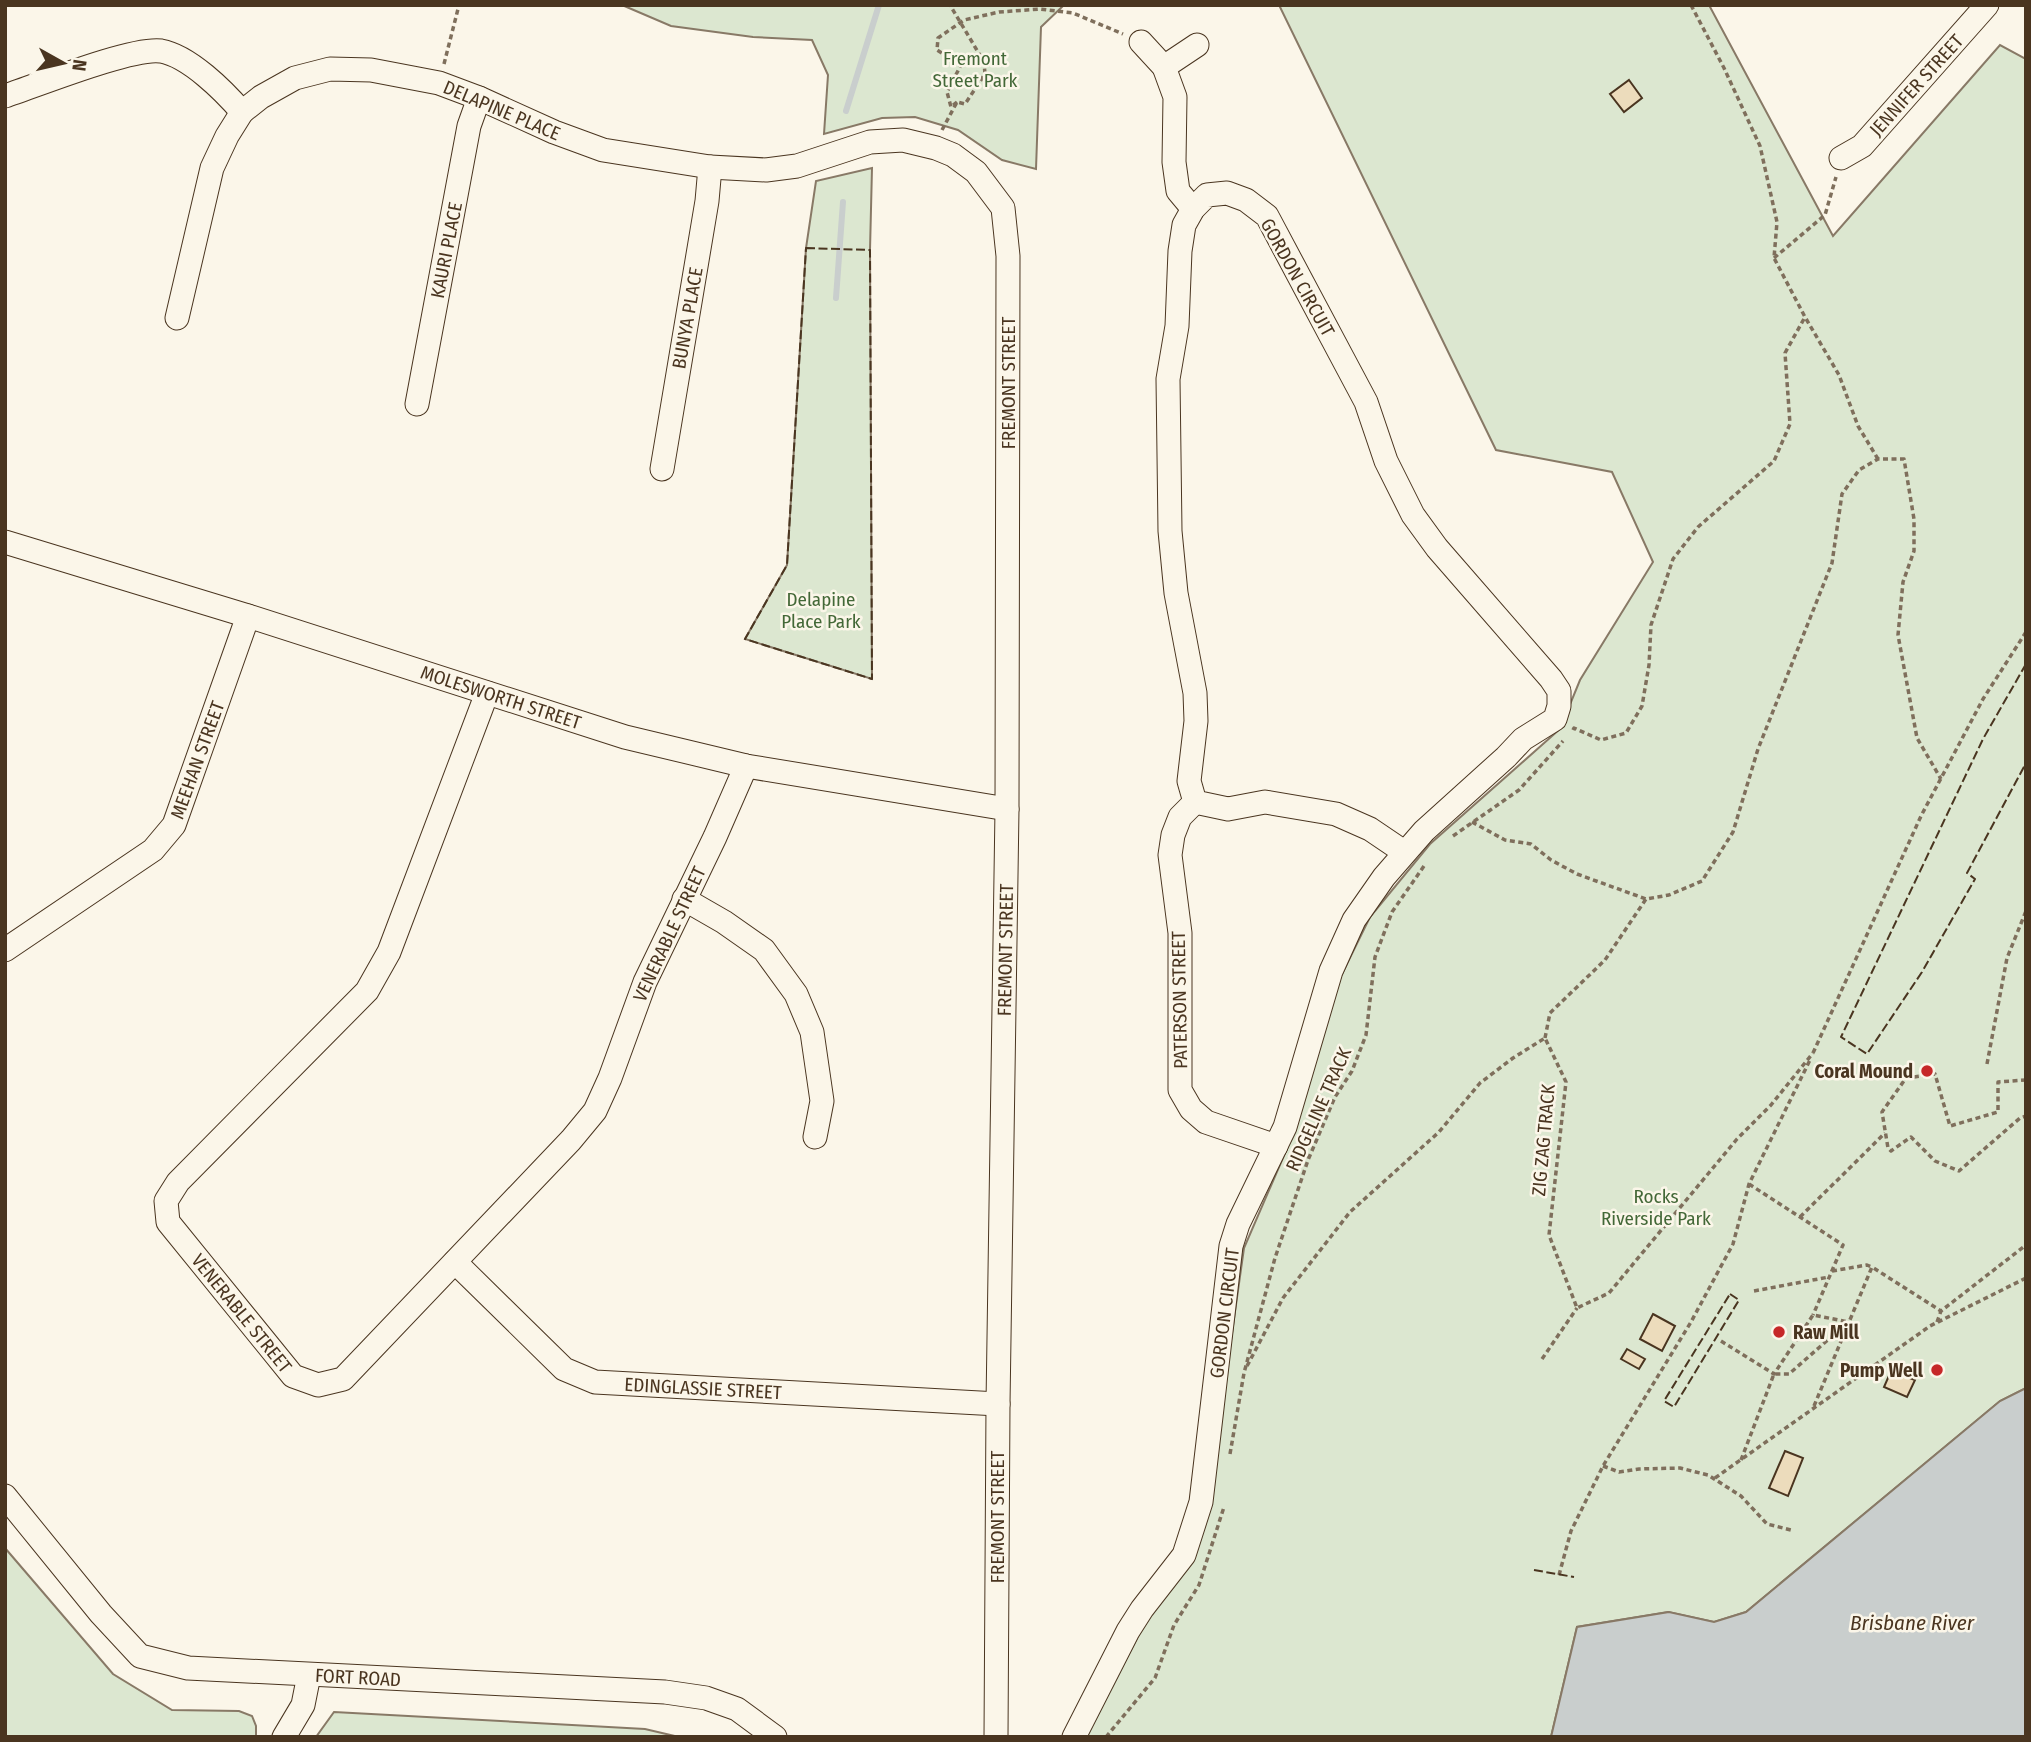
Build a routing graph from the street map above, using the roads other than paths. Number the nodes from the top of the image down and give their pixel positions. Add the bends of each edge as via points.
1 (1987, 5) edge
2 (1141, 42) road end
3 (1197, 45) dead end
4 (1164, 67) junction
5 (5, 96) edge
6 (479, 98) junction
7 (242, 112) junction
8 (1840, 158) road end
9 (710, 167) junction
10 (976, 172) joint
11 (1193, 209) junction
12 (177, 318) dead end
13 (417, 404) dead end
14 (662, 469) dead end
15 (6, 545) edge
16 (248, 616) junction
17 (487, 693) junction
18 (746, 766) junction
19 (1195, 802) junction
20 (1007, 810) junction
21 (1405, 852) junction
22 (684, 899) junction
23 (5, 950) edge
24 (815, 1137) dead end
25 (1276, 1146) junction
26 (456, 1262) junction
27 (998, 1404) junction
28 (5, 1496) edge
29 (309, 1675) junction
30 (284, 1737) edge
31 (775, 1737) edge
32 (996, 1737) edge
33 (1074, 1737) edge

1 - 8 street, JENNIFER STREET via 1862,146
2 - 4 street
3 - 4 street
4 - 11 street via 1175,97 1178,191
5 - 7 street via 135,53 162,51 193,66
6 - 7 street, DELAPINE PLACE via 439,83 371,70 330,69 295,78
6 - 9 street, DELAPINE PLACE via 603,150
6 - 13 street, KAURI PLACE via 469,126
7 - 12 street, DELAPINE PLACE via 212,167
9 - 10 street, DELAPINE PLACE via 766,170 797,166 870,142 903,140 953,155
9 - 14 street, BUNYA PLACE
10 - 20 street, FREMONT STREET via 1003,208 1008,256
11 - 19 street via 1184,225 1180,251 1177,326 1168,379 1170,531 1195,694 1189,782
11 - 21 street, GORDON CIRCUIT via 1207,195 1227,193 1267,216 1366,402 1386,461 1413,515 1559,691 1555,719 1523,739
15 - 16 street, MOLESWORTH STREET
16 - 17 street, MOLESWORTH STREET
16 - 23 street, MEEHAN STREET via 174,825 153,850
17 - 18 street, MOLESWORTH STREET via 625,737
17 - 26 street, VENERABLE STREET via 388,952 367,991 178,1182 166,1201 168,1222 293,1376 318,1385 343,1379
18 - 20 street, MOLESWORTH STREET
18 - 22 street, VENERABLE STREET
19 - 21 street via 1228,809 1265,802 1336,814
19 - 25 street, PATERSON STREET via 1180,817 1170,855 1180,933 1180,1090 1206,1122
20 - 27 street, FREMONT STREET
21 - 25 street, GORDON CIRCUIT via 1354,920 1331,971
22 - 24 street via 764,950 796,994 812,1032 822,1101
22 - 26 street, VENERABLE STREET via 645,982 595,1111
25 - 33 street, GORDON CIRCUIT via 1231,1246 1201,1502 1193,1532 1184,1555 1128,1631
26 - 27 street, EDINGLASSIE STREET via 564,1369 595,1382
27 - 32 street, FREMONT STREET
28 - 29 street, FORT ROAD via 140,1656 188,1668
29 - 30 street via 303,1705
29 - 31 street, FORT ROAD via 665,1692 706,1698 737,1709

